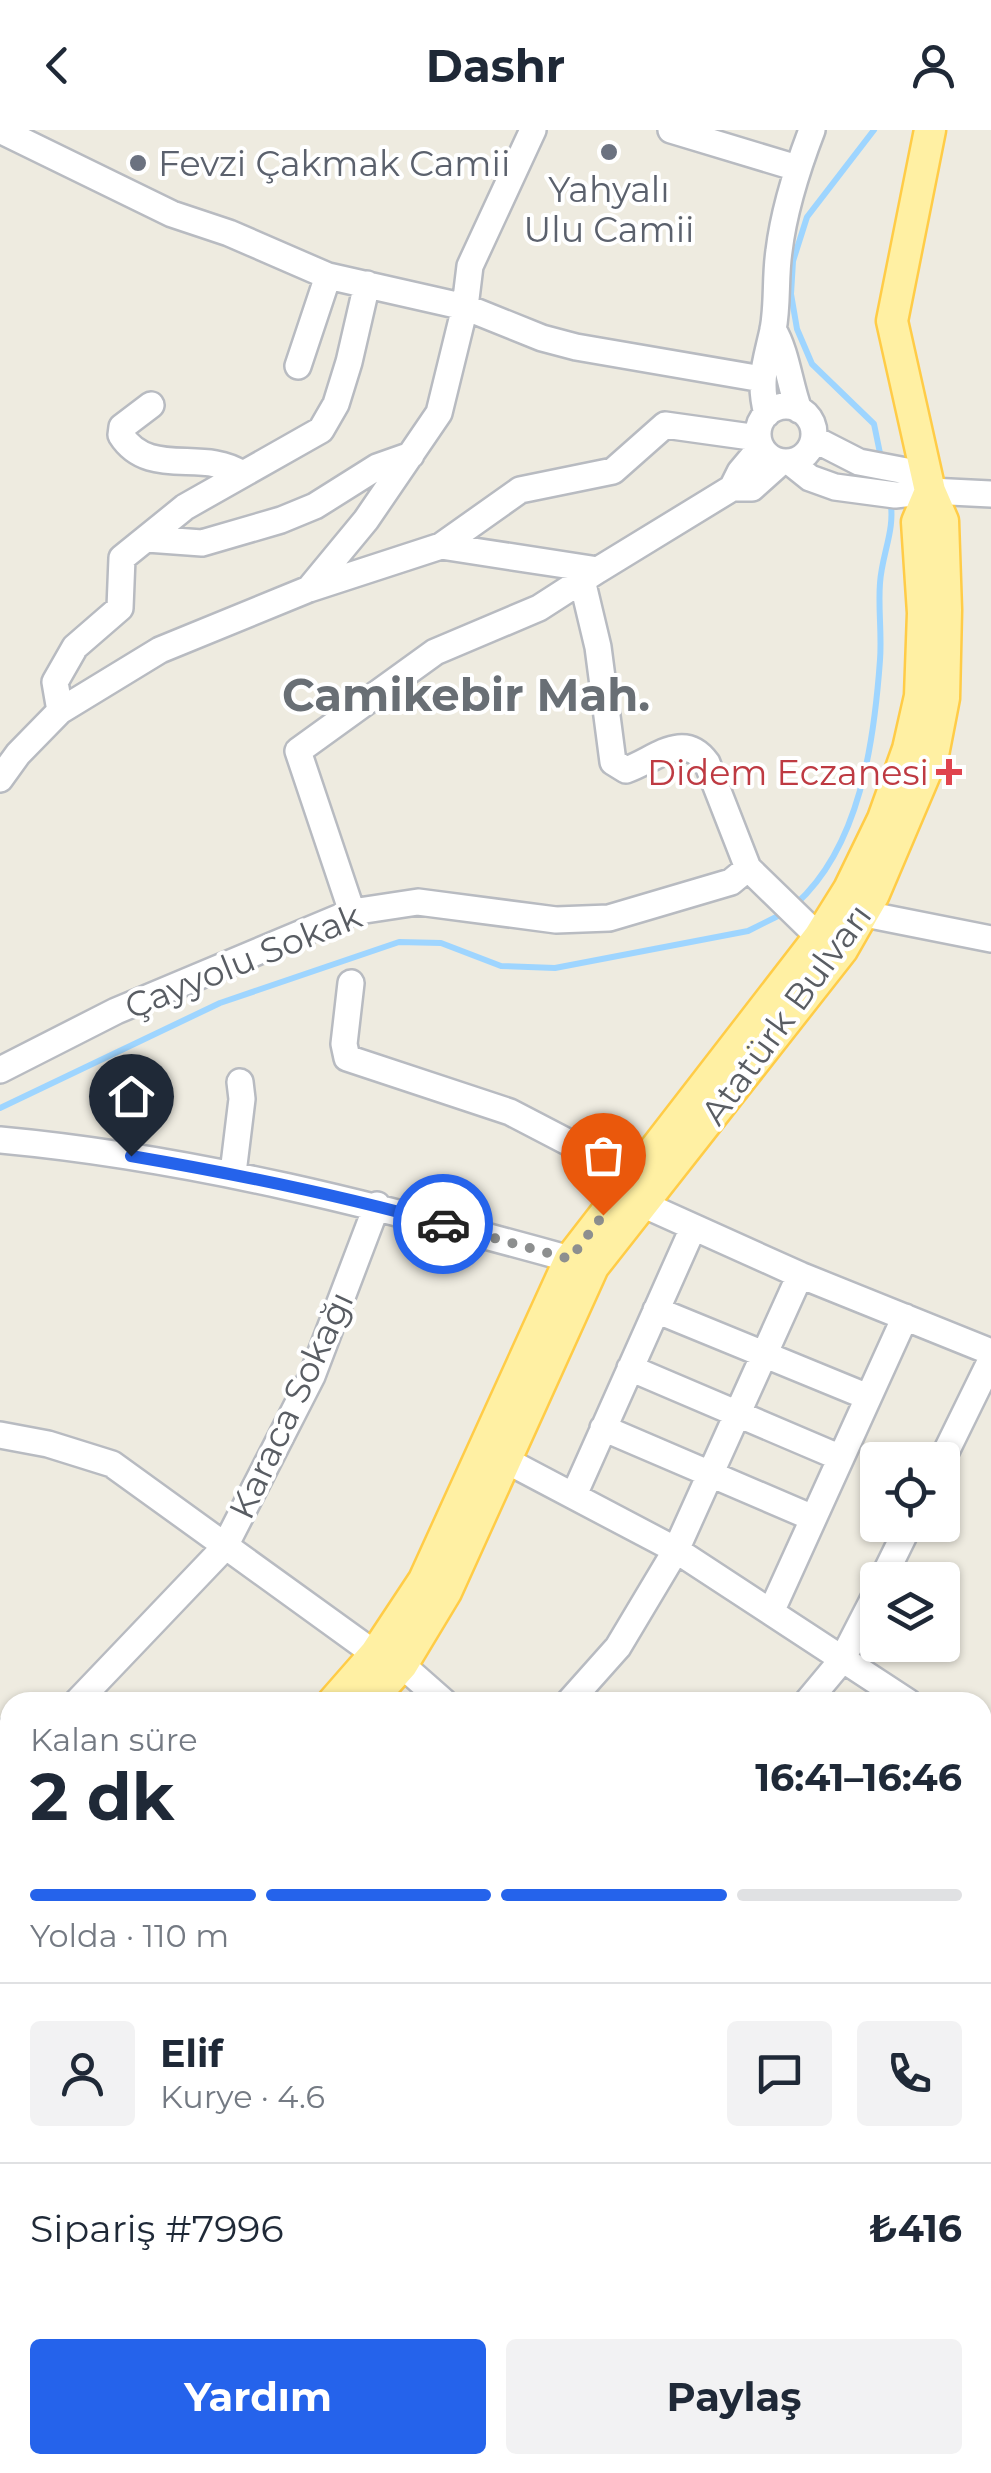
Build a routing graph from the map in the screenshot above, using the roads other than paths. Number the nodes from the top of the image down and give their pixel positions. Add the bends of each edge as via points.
1 (0, 130) edge
2 (38, 130) edge
3 (532, 130) edge
4 (671, 130) edge
5 (812, 130) edge
6 (930, 130) edge
7 (52, 155) junction
8 (797, 168) junction
9 (328, 276) junction
10 (367, 284) junction
11 (465, 307) junction
12 (773, 329) junction
13 (298, 366) dead end
14 (762, 379) junction
15 (151, 405) dead end
16 (799, 410) junction
17 (814, 439) junction
18 (772, 445) junction
19 (411, 455) junction
20 (242, 474) junction
21 (900, 482) junction
22 (991, 494) edge
23 (146, 539) junction
24 (440, 546) junction
25 (590, 575) junction
26 (309, 589) junction
27 (60, 710) junction
28 (9, 762) edge
29 (0, 780) edge
30 (748, 868) junction
31 (352, 912) junction
32 (864, 914) junction
33 (799, 917) junction
34 (991, 939) edge
35 (351, 982) dead end
36 (0, 1070) edge
37 (240, 1082) dead end
38 (0, 1140) edge
39 (232, 1173) junction
40 (631, 1191) junction
41 (376, 1205) junction
42 (693, 1228) junction
43 (570, 1259) junction
44 (800, 1275) junction
45 (656, 1310) junction
46 (904, 1318) junction
47 (991, 1352) edge
48 (765, 1354) junction
49 (991, 1360) edge
50 (630, 1368) junction
51 (868, 1397) junction
52 (738, 1413) junction
53 (603, 1428) junction
54 (0, 1435) edge
55 (951, 1442) edge
56 (496, 1456) junction
57 (840, 1458) junction
58 (710, 1474) junction
59 (574, 1495) junction
60 (813, 1518) junction
61 (224, 1548) junction
62 (676, 1550) junction
63 (770, 1612) junction
64 (860, 1625) edge
65 (388, 1660) junction
66 (842, 1660) junction
67 (87, 1692) edge
68 (346, 1692) edge
69 (374, 1692) edge
70 (431, 1692) edge
71 (578, 1692) edge
72 (815, 1692) edge
73 (892, 1692) edge

1 - 7 street
2 - 7 street
3 - 11 street via 470,266
4 - 8 street
5 - 8 street
6 - 21 main road via 892,320
7 - 9 street via 172,214
8 - 12 street via 779,249
9 - 10 street
9 - 13 street
10 - 11 street
10 - 20 street via 336,404 321,430
11 - 14 street via 576,347
11 - 19 street via 439,413
12 - 14 street
12 - 16 street
14 - 18 street
15 - 20 street via 122,427 121,436 135,452 220,462
16 - 17 street via 811,422
16 - 18 street via 782,406
17 - 18 street via 806,454
17 - 21 street
18 - 21 street via 822,484
18 - 24 street via 665,425 612,471 520,490
18 - 25 street via 752,488 732,488
19 - 23 street via 281,520 202,543
19 - 26 street
20 - 23 street via 185,506
21 - 22 street
21 - 32 main road, Atatürk Bulvarı via 944,521 944,698 933,755
21 - 33 main road, Atatürk Bulvarı via 917,522 923,613 908,749 849,889
23 - 27 street via 122,558 120,608 75,648 55,682
24 - 25 street
24 - 26 street
25 - 30 street via 615,766 633,768 671,748 700,753
25 - 31 street via 538,608 435,652 298,750
26 - 27 street via 160,650
27 - 28 street
28 - 29 street
30 - 31 street, Çayyolu Sokak via 731,882 609,918 556,920 418,902
30 - 33 street
31 - 36 street, Çayyolu Sokak via 116,1011
32 - 34 street
32 - 40 main road, Atatürk Bulvarı via 842,950
33 - 40 main road, Atatürk Bulvarı
35 - 40 street via 347,1058 510,1112
37 - 39 street
38 - 39 street
39 - 41 street
40 - 42 street
40 - 43 main road, Atatürk Bulvarı
40 - 56 main road, Atatürk Bulvarı
41 - 43 street
41 - 61 street, Karaca Sokağı via 312,1376
42 - 44 street
42 - 45 street
43 - 56 main road, Atatürk Bulvarı
44 - 46 street
44 - 48 street
45 - 48 street
45 - 50 street
46 - 47 street
46 - 51 street
48 - 51 street
48 - 52 street
49 - 55 street
50 - 52 street
50 - 53 street
51 - 57 street
52 - 57 street
52 - 58 street
53 - 58 street
53 - 59 street
54 - 61 street via 112,1464
56 - 59 street
56 - 65 main road, Atatürk Bulvarı via 424,1580
57 - 60 street
58 - 60 street
58 - 62 street
59 - 62 street
60 - 63 street
61 - 65 street
61 - 67 street, Karaca Sokağı
62 - 63 street
62 - 71 street via 618,1647
63 - 66 street
64 - 66 street
65 - 68 main road, Atatürk Bulvarı
65 - 69 main road, Atatürk Bulvarı
65 - 70 street
66 - 72 street
66 - 73 street

